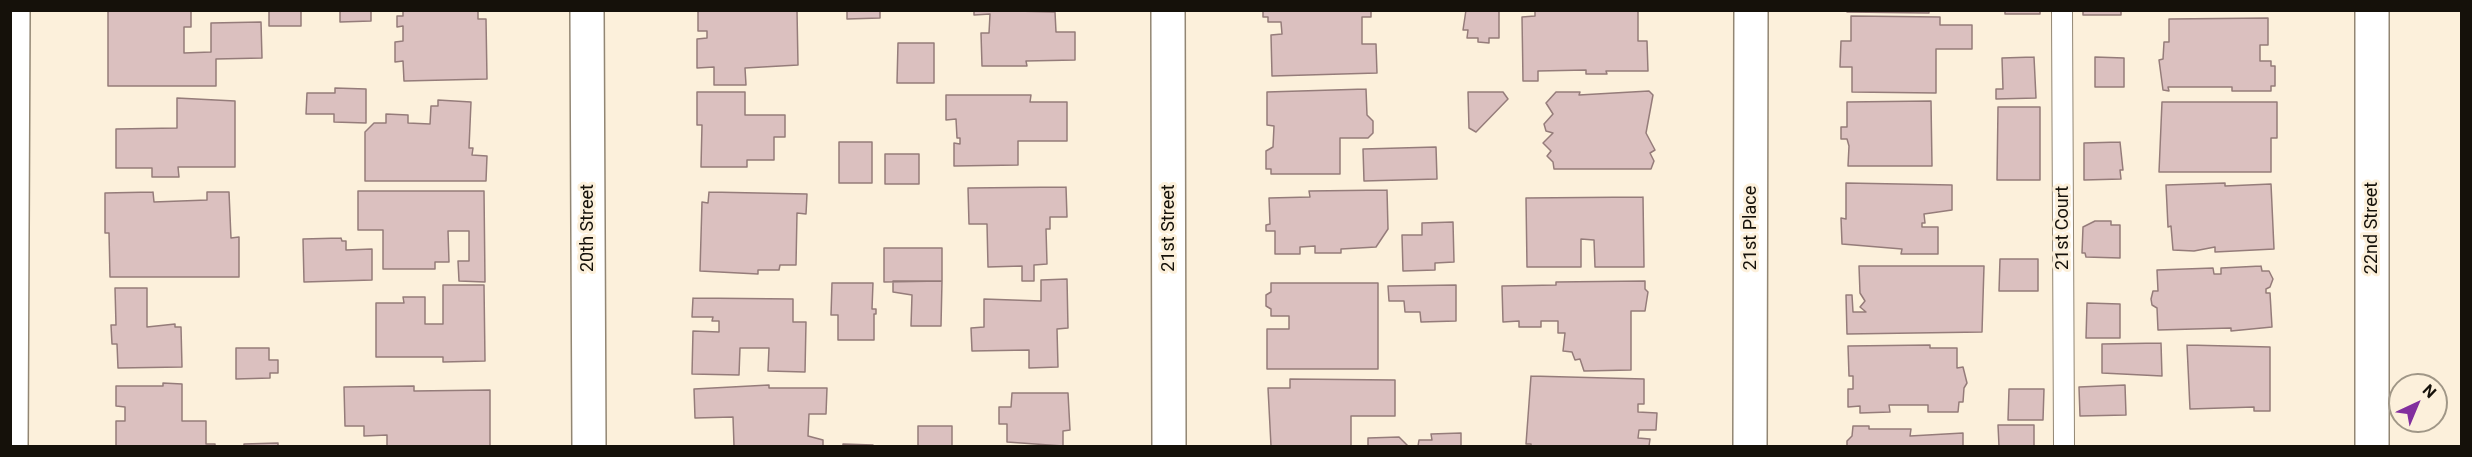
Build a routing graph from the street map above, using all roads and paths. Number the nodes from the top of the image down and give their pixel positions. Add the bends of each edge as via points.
1 (13, 10) edge
2 (587, 10) edge
3 (1168, 10) edge
4 (1751, 10) edge
5 (2062, 10) edge
6 (2372, 10) edge
7 (11, 447) edge
8 (589, 447) edge
9 (1169, 447) edge
10 (1750, 447) edge
11 (2064, 447) edge
12 (2372, 447) edge

1 - 7 street
2 - 8 street, 20th Street
3 - 9 street, 21st Street
4 - 10 street, 21st Place
5 - 11 lane, 21st Court
6 - 12 street, 22nd Street

